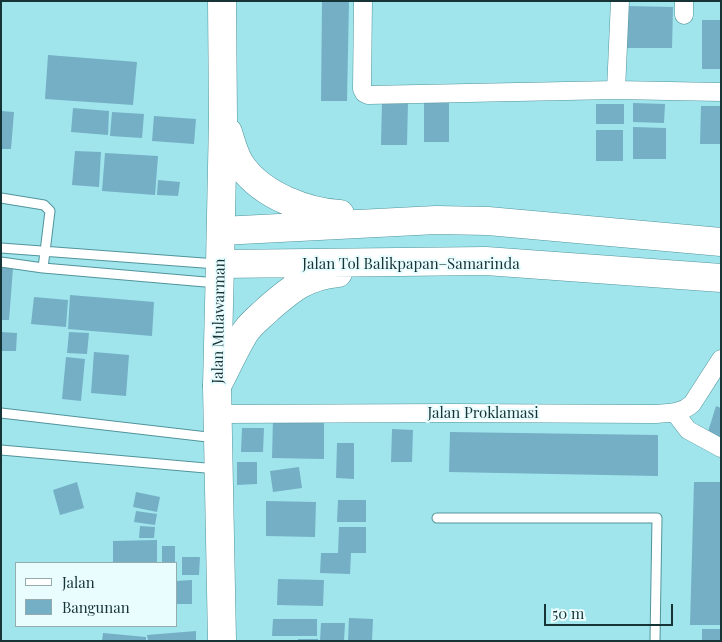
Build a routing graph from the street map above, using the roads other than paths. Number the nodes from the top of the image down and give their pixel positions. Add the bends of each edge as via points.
1 (222, 1) edge
2 (362, 1) edge
3 (620, 1) edge
4 (616, 90) junction
5 (721, 92) edge
6 (223, 119) junction
7 (1, 198) edge
8 (436, 220) junction
9 (221, 231) junction
10 (721, 242) edge
11 (1, 248) edge
12 (46, 253) junction
13 (486, 261) junction
14 (1, 262) edge
15 (44, 268) junction
16 (220, 274) junction
17 (721, 278) edge
18 (721, 359) edge
19 (217, 386) junction
20 (1, 413) edge
21 (675, 413) junction
22 (219, 426) junction
23 (721, 448) edge
24 (1, 450) edge
25 (220, 469) junction
26 (437, 518) dead end
27 (222, 641) edge
28 (655, 641) edge

1 - 6 main road, Jalan Mulawarman
2 - 4 street via 362,89 367,94
3 - 4 street
4 - 5 street
6 - 8 main road via 243,168 252,178 289,203 334,214
6 - 9 main road, Jalan Mulawarman
7 - 12 lane via 44,204 50,211
8 - 9 main road
8 - 10 main road via 488,221
9 - 16 main road, Jalan Mulawarman
11 - 12 lane
12 - 15 lane
12 - 16 lane
13 - 16 main road, Jalan Tol Balikpapan–Samarinda
13 - 17 main road, Jalan Tol Balikpapan–Samarinda
13 - 19 main road via 437,268 322,275 302,282 290,289 244,333
14 - 15 lane
15 - 16 lane
16 - 19 main road, Jalan Mulawarman
18 - 21 street via 692,404
19 - 22 main road, Jalan Mulawarman
20 - 22 lane
21 - 22 street, Jalan Proklamasi via 460,413
21 - 23 street via 688,430
22 - 25 main road, Jalan Mulawarman
24 - 25 lane
25 - 27 main road, Jalan Mulawarman
26 - 28 lane via 657,518

